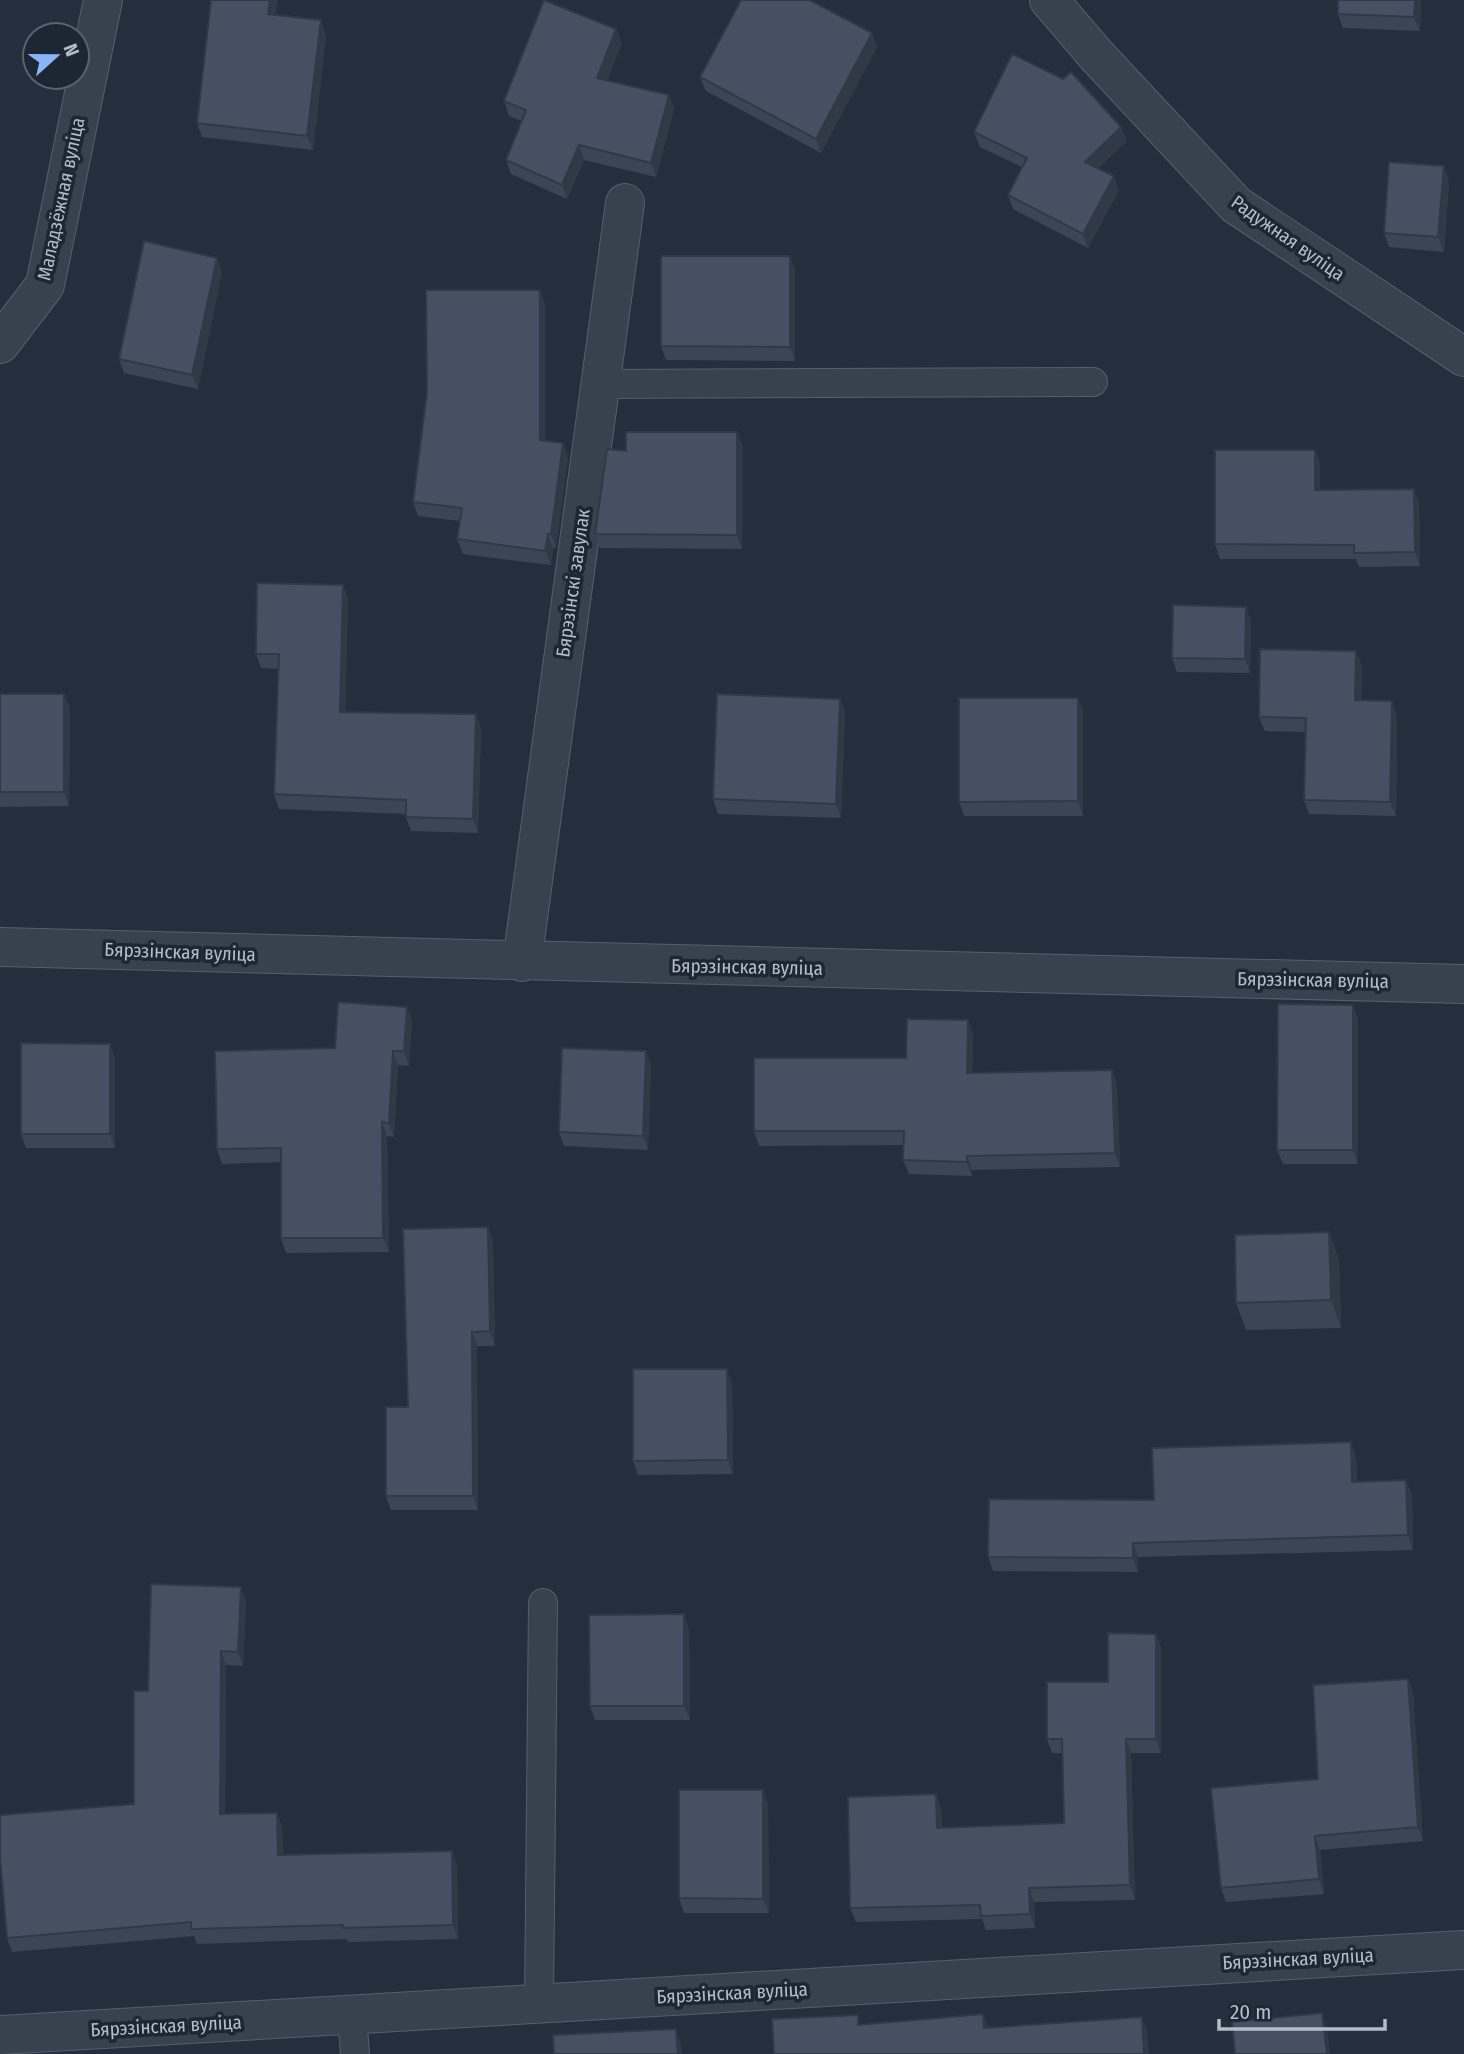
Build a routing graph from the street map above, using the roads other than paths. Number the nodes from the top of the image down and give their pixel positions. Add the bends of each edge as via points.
1 (103, 0) edge
2 (1049, 0) edge
3 (625, 203) dead end
4 (0, 344) edge
5 (1464, 357) edge
6 (1093, 382) dead end
7 (600, 384) junction
8 (0, 947) edge
9 (522, 962) junction
10 (1464, 989) edge
11 (543, 1603) dead end
12 (1464, 1950) edge
13 (539, 2004) junction
14 (352, 2015) junction
15 (0, 2035) edge
16 (65, 2043) edge
17 (355, 2054) edge

1 - 4 street, Маладзёжная вуліца via 45,285
2 - 5 street, Радужная вуліца via 1236,205
3 - 7 street, Бярэзінскі завулак
6 - 7 lane
7 - 9 street, Бярэзінскі завулак
8 - 9 street, Бярэзінская вуліца
9 - 10 street, Бярэзінская вуліца
11 - 13 lane
12 - 13 street, Бярэзінская вуліца
13 - 14 street, Бярэзінская вуліца
14 - 16 street, Бярэзінская вуліца
14 - 17 lane
15 - 16 street, Бярэзінская вуліца

